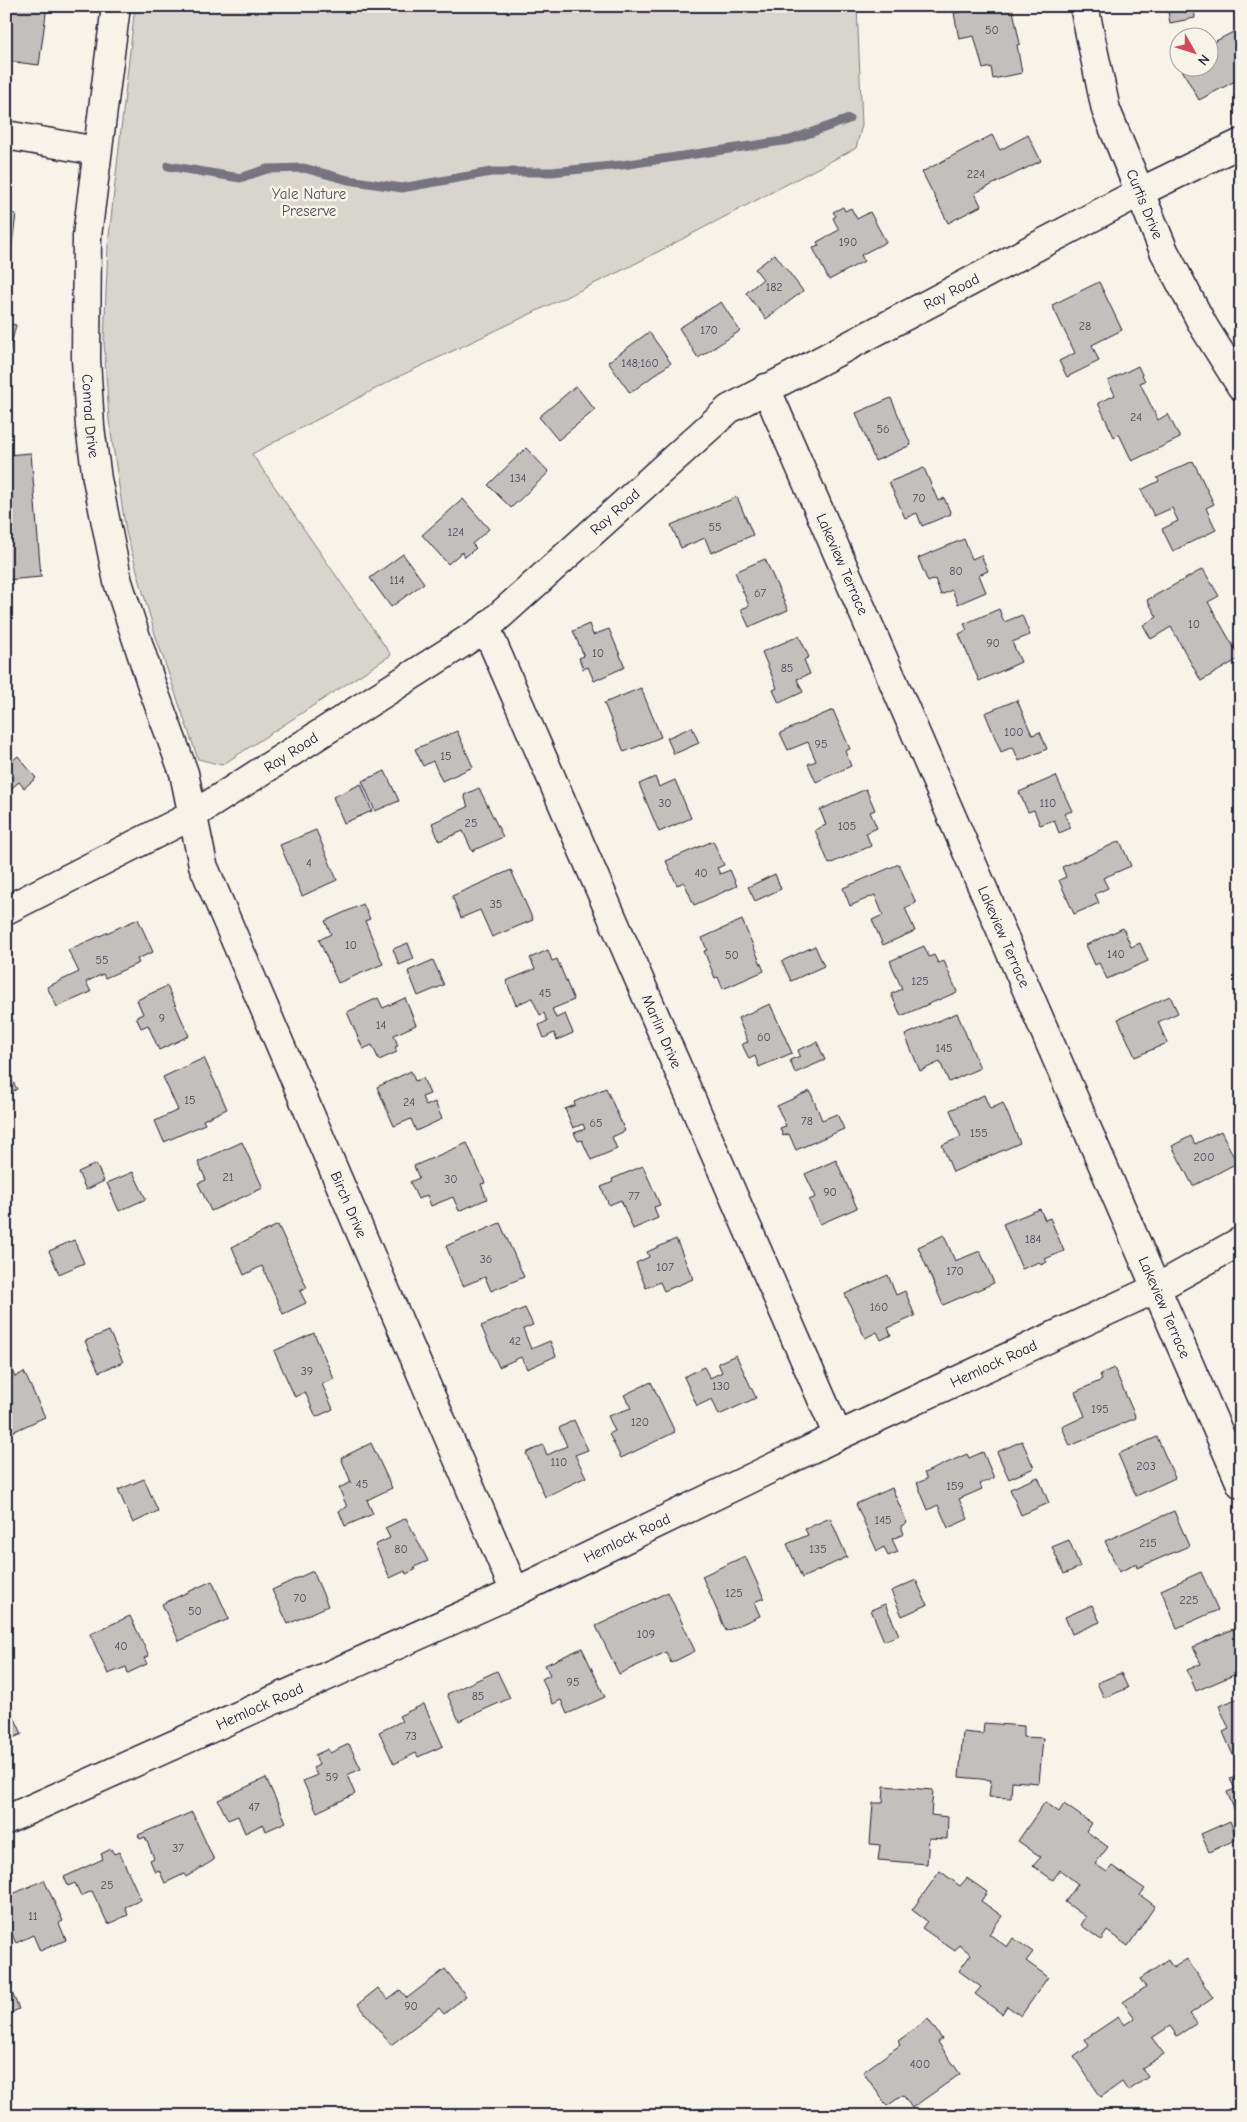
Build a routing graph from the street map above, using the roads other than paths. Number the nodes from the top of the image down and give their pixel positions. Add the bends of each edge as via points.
1 (116, 6) edge
2 (1084, 6) edge
3 (6, 135) edge
4 (1241, 143) edge
5 (97, 151) junction
6 (1140, 192) junction
7 (1241, 386) edge
8 (766, 388) junction
9 (486, 628) junction
10 (193, 815) junction
11 (6, 910) edge
12 (1241, 1241) edge
13 (1157, 1288) junction
14 (838, 1436) junction
15 (1241, 1484) edge
16 (515, 1592) junction
17 (6, 1820) edge

1 - 5 street, Conrad Drive
2 - 6 street, Curtis Drive via 1106,110
3 - 5 street
4 - 6 street, Ray Road
5 - 10 street, Conrad Drive via 87,236 85,293 90,427 96,470 118,582 184,772
6 - 7 street, Curtis Drive via 1164,251
6 - 8 street, Ray Road
8 - 9 street, Ray Road via 729,409
8 - 13 street, Lakeview Terrace
9 - 10 street, Ray Road
9 - 14 street, Marlin Drive
10 - 11 street, Ray Road
10 - 16 street, Birch Drive via 202,865
12 - 13 street, Hemlock Road
13 - 14 street, Hemlock Road
13 - 15 street, Lakeview Terrace
14 - 16 street, Hemlock Road
16 - 17 street, Hemlock Road

